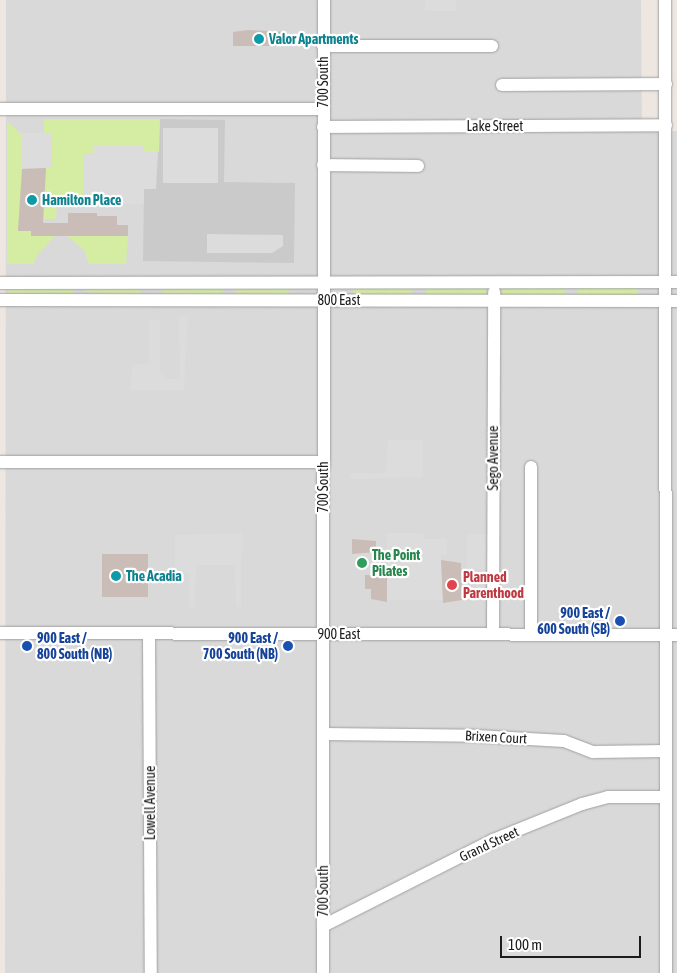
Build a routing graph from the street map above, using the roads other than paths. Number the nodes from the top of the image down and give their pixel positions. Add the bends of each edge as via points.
1 (324, 0) edge
2 (665, 0) edge
3 (324, 46) junction
4 (492, 46) dead end
5 (666, 84) junction
6 (502, 85) dead end
7 (0, 109) edge
8 (324, 109) junction
9 (666, 125) junction
10 (324, 127) junction
11 (324, 165) junction
12 (418, 166) dead end
13 (324, 282) junction
14 (420, 282) junction
15 (494, 282) junction
16 (571, 282) junction
17 (672, 282) edge
18 (0, 283) edge
19 (83, 283) junction
20 (154, 283) junction
21 (230, 283) junction
22 (0, 300) edge
23 (83, 300) junction
24 (154, 300) junction
25 (230, 300) junction
26 (324, 300) junction
27 (420, 301) junction
28 (494, 301) junction
29 (571, 301) junction
30 (672, 301) edge
31 (0, 462) edge
32 (323, 462) junction
33 (671, 463) edge
34 (531, 468) dead end
35 (0, 634) edge
36 (149, 634) junction
37 (323, 634) junction
38 (493, 634) junction
39 (531, 635) junction
40 (671, 635) edge
41 (323, 734) junction
42 (666, 751) junction
43 (666, 797) junction
44 (323, 926) junction
45 (677, 972) edge
46 (151, 973) edge
47 (323, 973) edge
48 (666, 973) edge
49 (674, 973) edge

1 - 3 street, 700 South
2 - 5 street
3 - 4 street
3 - 8 street, 700 South
5 - 6 street
5 - 9 street
7 - 8 street
8 - 10 street, 700 South
9 - 10 street, Lake Street
9 - 17 street
10 - 11 street, 700 South
11 - 12 street
11 - 13 street, 700 South
13 - 14 street, 800 East
13 - 21 street, 800 East
13 - 26 street, 700 South
14 - 15 street, 800 East
14 - 27 street
15 - 16 street, 800 East
15 - 28 street, Sego Avenue
16 - 17 street, 800 East
16 - 29 street
17 - 30 street
18 - 19 street, 800 East
19 - 20 street, 800 East
19 - 23 street
20 - 21 street, 800 East
20 - 24 street
21 - 25 street
22 - 23 street, 800 East
23 - 24 street, 800 East
24 - 25 street, 800 East
25 - 26 street, 800 East
26 - 27 street, 800 East
26 - 32 street, 700 South
27 - 28 street, 800 East
28 - 29 street, 800 East
28 - 38 street, Sego Avenue
29 - 30 street, 800 East
30 - 33 street
31 - 32 street
32 - 37 street, 700 South
33 - 40 street
34 - 39 street
35 - 36 street, 900 East
36 - 37 street, 900 East
36 - 46 street, Lowell Avenue
37 - 38 street, 900 East
37 - 41 street, 700 South
38 - 39 street, 900 East
39 - 40 street, 900 East
40 - 42 street
41 - 42 street, Brixen Court via 476,736 564,741 593,752
41 - 44 street, 700 South
42 - 43 street
43 - 44 street, Grand Street via 608,798 582,804 493,840
43 - 48 street
44 - 47 street, 700 South
45 - 49 street

